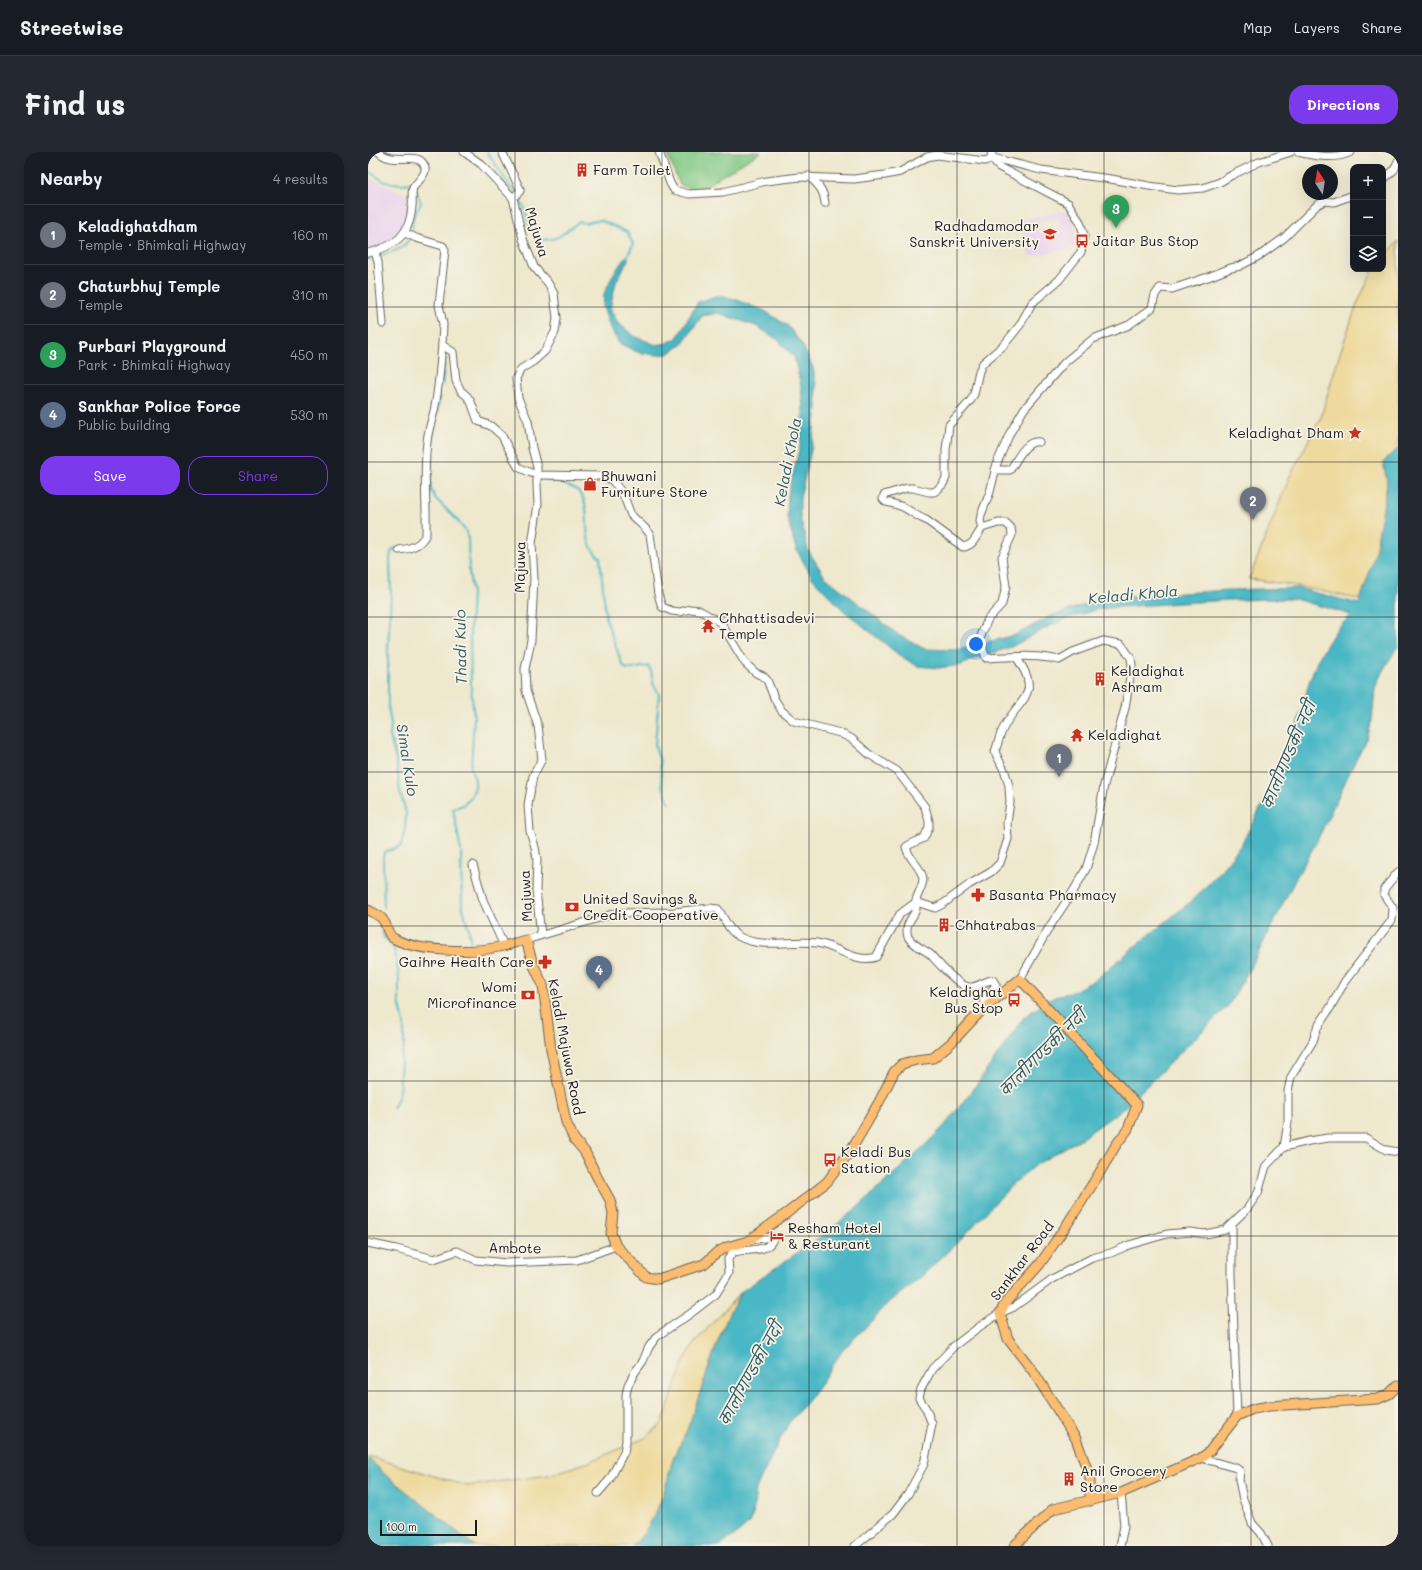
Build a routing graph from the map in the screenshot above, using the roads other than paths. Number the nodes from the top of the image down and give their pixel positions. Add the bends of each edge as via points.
1 (379, 152) edge
2 (464, 152) edge
3 (502, 152) edge
4 (659, 152) edge
5 (1291, 152) edge
6 (1298, 152) edge
7 (1351, 152) edge
8 (992, 155) edge
9 (1398, 162) edge
10 (809, 176) junction
11 (1386, 177) edge
12 (1350, 196) edge
13 (513, 198) junction
14 (826, 203) dead end
15 (406, 234) junction
16 (371, 253) edge
17 (383, 324) dead end
18 (443, 346) junction
19 (1039, 442) dead end
20 (996, 470) junction
21 (537, 475) junction
22 (982, 528) junction
23 (399, 550) dead end
24 (1016, 657) junction
25 (473, 865) dead end
26 (1398, 872) edge
27 (916, 902) junction
28 (368, 910) edge
29 (541, 935) junction
30 (526, 940) junction
31 (504, 946) junction
32 (1020, 979) junction
33 (981, 1011) junction
34 (1284, 1147) junction
35 (1398, 1152) edge
36 (1232, 1224) junction
37 (748, 1241) junction
38 (368, 1243) edge
39 (616, 1246) junction
40 (1000, 1313) junction
41 (1398, 1385) edge
42 (1237, 1416) junction
43 (1201, 1458) junction
44 (598, 1493) dead end
45 (1122, 1493) junction
46 (1090, 1501) junction
47 (855, 1546) edge
48 (1014, 1546) edge
49 (1120, 1546) edge
50 (1268, 1546) edge

1 - 15 street via 388,158 417,158 425,168 423,177 414,188
2 - 13 street via 481,164
3 - 13 street via 520,188
4 - 10 street via 674,190 688,194 723,192
5 - 8 street via 1259,162 1203,188 1178,190 1041,170
6 - 7 street via 1323,157 1343,156
8 - 10 street via 985,161 937,154 900,172 854,179
8 - 22 street via 999,167 1007,173 1068,203 1080,222 1084,235 1081,252 1059,280 1032,303 1020,325 1004,345 983,364 971,400 949,425 946,478 943,484 934,492 907,488 883,497 886,502 897,504 926,520 963,547 973,544
9 - 11 street
10 - 14 street via 821,188
12 - 20 street via 1318,204 1277,244 1240,266 1172,289 1160,288 1152,308 1129,325 1093,339 1065,362 1024,410 1010,433
13 - 21 street, Majuwa via 523,239 534,267 548,282 554,294 557,318 555,332 545,351 521,369 516,378 518,398 528,421 538,467
15 - 16 street via 393,244
15 - 18 street via 443,246 445,250 439,305 443,324
16 - 17 street via 378,262
18 - 21 street via 453,352 456,381 471,402 478,421 491,426 502,436 518,467
18 - 23 street via 435,408 428,430 424,475 426,534 424,539 410,549
19 - 20 street via 1034,441 1026,446 1010,470
20 - 22 street via 981,515
21 - 27 street via 602,476 612,480 622,494 631,515 650,534 662,607 680,612 699,610 721,623 745,663 766,680 782,711 794,721 840,733 852,739 870,755 897,771 925,807 929,821 924,838 906,847 923,880
21 - 29 street, Majuwa via 538,504 532,544 534,579 531,640 525,669 526,691 538,726 542,759 533,776 528,805 530,831 536,847 536,890
22 - 24 street via 1006,523 1011,528 1012,535 1002,557 1006,586 1002,604 988,619 980,640 986,657
24 - 27 street via 1026,672 1029,689 1002,731 995,752 1006,772 1010,802 1008,839 1000,863 991,872 935,908
24 - 32 street via 1047,657 1059,660 1103,641 1122,644 1131,658 1132,665 1125,708 1104,785 1094,843 1086,869
25 - 31 street via 483,900
26 - 34 street via 1384,889 1384,895 1394,908 1392,920 1345,981 1292,1077 1288,1091 1288,1122
27 - 29 street via 900,914 880,952 876,957 869,959 817,943 757,942 739,937 730,930 718,909 710,908 674,912 616,913
27 - 33 street via 916,909 907,928 908,938 965,985 970,987 990,980 995,982 996,985 985,998
28 - 31 main road via 384,921 390,936 415,947 485,950
29 - 30 street
30 - 31 main road
30 - 39 main road, Keladi Majuwa Road via 543,985 551,1049 566,1122 610,1200 613,1212 611,1233
32 - 33 main road
32 - 40 main road, Sankhar Road via 1138,1106 1128,1129 1068,1223 1040,1264 1006,1302
33 - 37 main road via 933,1058 902,1064 894,1072 850,1150 827,1182
34 - 35 street via 1328,1138 1366,1138 1386,1150
34 - 36 street via 1266,1166 1258,1194
36 - 40 street via 1225,1230 1204,1234 1167,1234 1092,1258 1052,1279 1014,1307
36 - 42 street
37 - 39 main road via 727,1247 704,1264 658,1279 646,1277
37 - 44 street via 771,1237 772,1239 769,1244 758,1250 732,1253 728,1259 729,1273 716,1294 663,1331 649,1347 628,1385 624,1452 610,1479
38 - 39 street, Ambote via 434,1259 457,1251 476,1260 507,1263 577,1260
40 - 46 main road, Sankhar Road via 1008,1339 1033,1371 1076,1439 1090,1477
40 - 47 street via 954,1346 932,1369 919,1398 932,1424 924,1464 908,1494 893,1514
41 - 42 main road via 1389,1394 1378,1399 1269,1406
42 - 43 main road via 1209,1452
43 - 45 main road
43 - 50 street via 1240,1471 1238,1480 1243,1500 1252,1523
45 - 46 main road
45 - 49 street via 1124,1526
46 - 48 main road via 1053,1509

